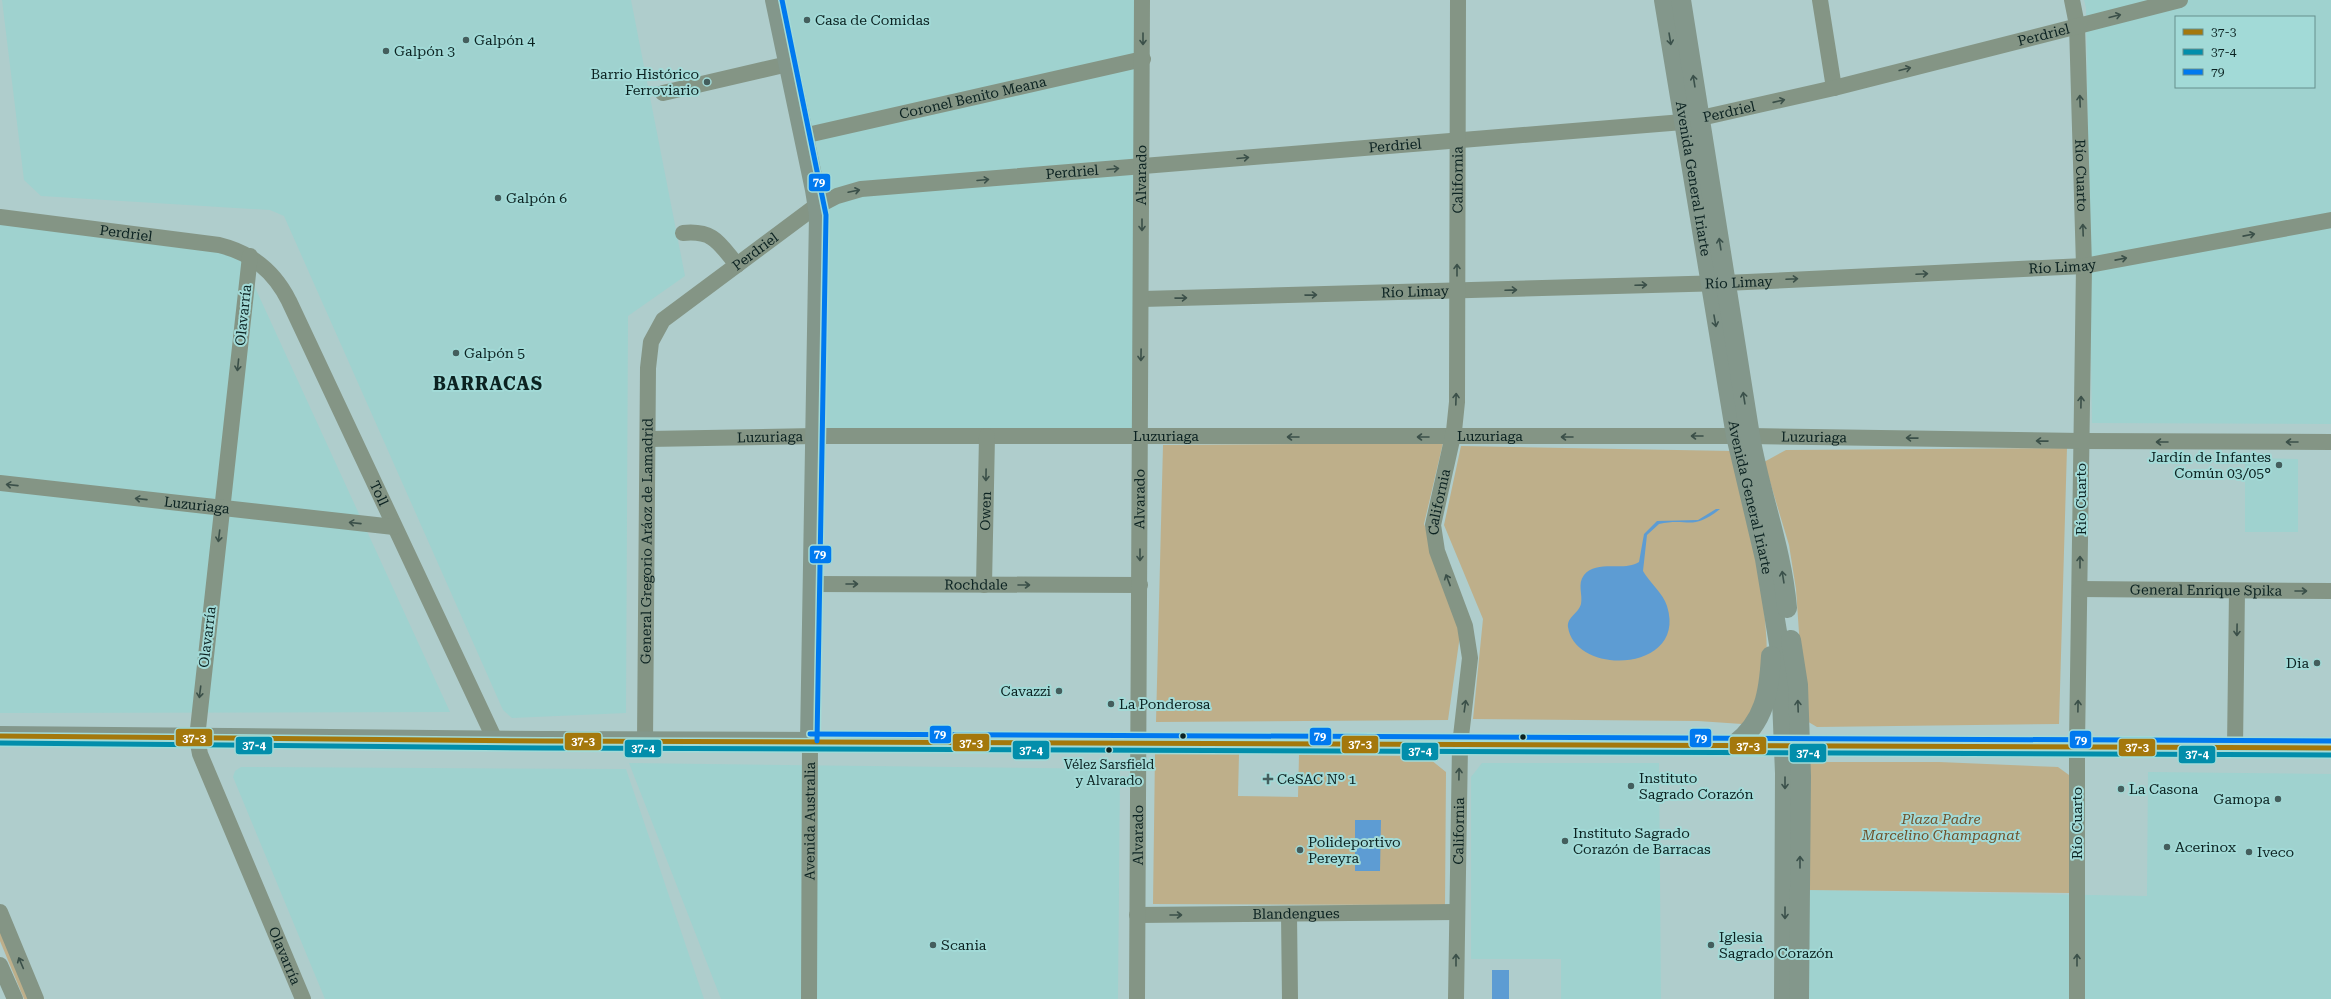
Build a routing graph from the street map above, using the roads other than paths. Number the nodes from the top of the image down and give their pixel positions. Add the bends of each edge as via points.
1 (775, 0) edge
2 (1142, 0) edge
3 (1458, 0) edge
4 (1664, 0) edge
5 (1681, 0) edge
6 (1820, 0) edge
7 (2072, 0) edge
8 (2180, 0) edge
9 (2078, 25) junction
10 (1143, 59) junction
11 (788, 64) junction
12 (1834, 88) junction
13 (663, 93) dead end
14 (1692, 121) junction
15 (803, 136) junction
16 (1457, 139) junction
17 (1142, 167) junction
18 (818, 205) junction
19 (0, 217) edge
20 (2331, 220) edge
21 (682, 234) dead end
22 (250, 256) junction
23 (737, 265) junction
24 (2084, 266) junction
25 (1717, 283) junction
26 (1457, 292) junction
27 (1142, 299) junction
28 (651, 342) joint
29 (815, 436) junction
30 (987, 436) junction
31 (1743, 436) junction
32 (1452, 437) junction
33 (1141, 438) junction
34 (648, 439) junction
35 (2081, 441) junction
36 (2331, 442) edge
37 (0, 483) edge
38 (222, 508) junction
39 (394, 527) junction
40 (813, 584) junction
41 (984, 585) junction
42 (1140, 585) junction
43 (2080, 589) junction
44 (2238, 591) junction
45 (2331, 591) edge
46 (1773, 600) junction
47 (0, 736) edge
48 (197, 738) junction
49 (495, 740) junction
50 (645, 741) junction
51 (810, 741) junction
52 (1137, 743) junction
53 (1460, 745) junction
54 (1734, 745) junction
55 (1792, 745) junction
56 (2077, 745) junction
57 (2235, 747) junction
58 (2331, 748) edge
59 (0, 912) edge
60 (1456, 912) junction
61 (1289, 914) junction
62 (1137, 915) junction
63 (0, 965) edge
64 (15, 999) edge
65 (36, 999) edge
66 (303, 999) edge
67 (809, 999) edge
68 (1137, 999) edge
69 (1290, 999) edge
70 (1456, 999) edge
71 (1784, 999) edge
72 (1799, 999) edge
73 (2077, 999) edge

1 - 11 main road, Avenida Australia
2 -> 10 street, Alvarado
3 - 16 street, California
4 -> 14 main road, Avenida General Iriarte
14 -> 5 main road, Avenida General Iriarte
6 - 12 street
7 - 9 street, Río Cuarto
9 -> 8 street, Perdriel
12 -> 9 street, Perdriel
24 -> 9 street, Río Cuarto
10 - 15 street, Coronel Benito Meana
10 - 17 street, Alvarado
11 - 13 street
11 - 15 main road, Avenida Australia
14 -> 12 street, Perdriel
14 - 16 street, Perdriel
14 - 25 main road, Avenida General Iriarte
15 - 18 main road, Avenida Australia
17 -> 16 street, Perdriel
26 -> 16 street, California
18 -> 17 street, Perdriel via 844,193 861,189
17 -> 27 street, Alvarado
18 - 23 street, Perdriel
18 - 29 main road, Avenida Australia
19 - 22 street, Perdriel via 193,241 228,247
24 -> 20 street, Río Limay
21 - 23 street via 698,232 713,237
22 -> 38 street, Olavarría
22 - 39 street, Toll via 270,271 282,286
23 - 28 street, Perdriel via 663,320
25 -> 24 street, Río Limay
35 -> 24 street, Río Cuarto
26 -> 25 street, Río Limay
25 - 31 main road, Avenida General Iriarte
27 -> 26 street, Río Limay
32 -> 26 street, California via 1456,402
27 -> 33 street, Alvarado
28 - 34 street, General Gregorio Aráoz de Lamadrid via 648,368
29 - 30 street, Luzuriaga
29 - 34 street, Luzuriaga
29 - 40 main road, Avenida Australia
30 - 33 street, Luzuriaga
30 -> 41 street, Owen
31 -> 32 street, Luzuriaga
35 -> 31 street, Luzuriaga
31 - 46 main road, Avenida General Iriarte
55 -> 31 main road, Avenida General Iriarte via 1798,685 1783,576
32 -> 33 street, Luzuriaga
53 -> 32 street, California via 1470,672 1470,649 1466,626 1437,551 1433,531 1434,515
33 -> 42 street, Alvarado
34 - 50 street, General Gregorio Aráoz de Lamadrid
36 -> 35 street, Luzuriaga
43 -> 35 street, Río Cuarto
38 -> 37 street, Luzuriaga
39 -> 38 street, Luzuriaga
38 -> 48 street, Olavarría
39 - 49 street, Toll
40 -> 41 street, Rochdale
40 - 51 main road, Avenida Australia
41 -> 42 street, Rochdale
42 - 52 street, Alvarado
43 - 44 street, General Enrique Spika
56 -> 43 street, Río Cuarto
44 -> 45 street, General Enrique Spika
44 -> 57 street
46 - 54 main road via 1771,662 1764,706 1755,726
46 - 55 main road, Avenida General Iriarte
47 - 48 main road
48 - 49 main road
48 - 66 street, Olavarría via 200,754
49 - 50 main road
50 - 51 main road
51 - 52 main road
51 - 67 street, Avenida Australia
52 - 53 main road
52 - 62 street, Alvarado
53 - 54 main road
60 -> 53 street, California
54 - 55 main road
55 - 56 main road
55 -> 71 main road, Avenida General Iriarte
72 -> 55 main road, Avenida General Iriarte
56 - 57 main road
73 -> 56 street, Río Cuarto
57 - 58 main road
65 -> 59 street
60 - 61 street, Blandengues
70 -> 60 street, California
62 -> 61 street, Blandengues
61 - 69 street
62 - 68 street, Alvarado
63 - 64 street

